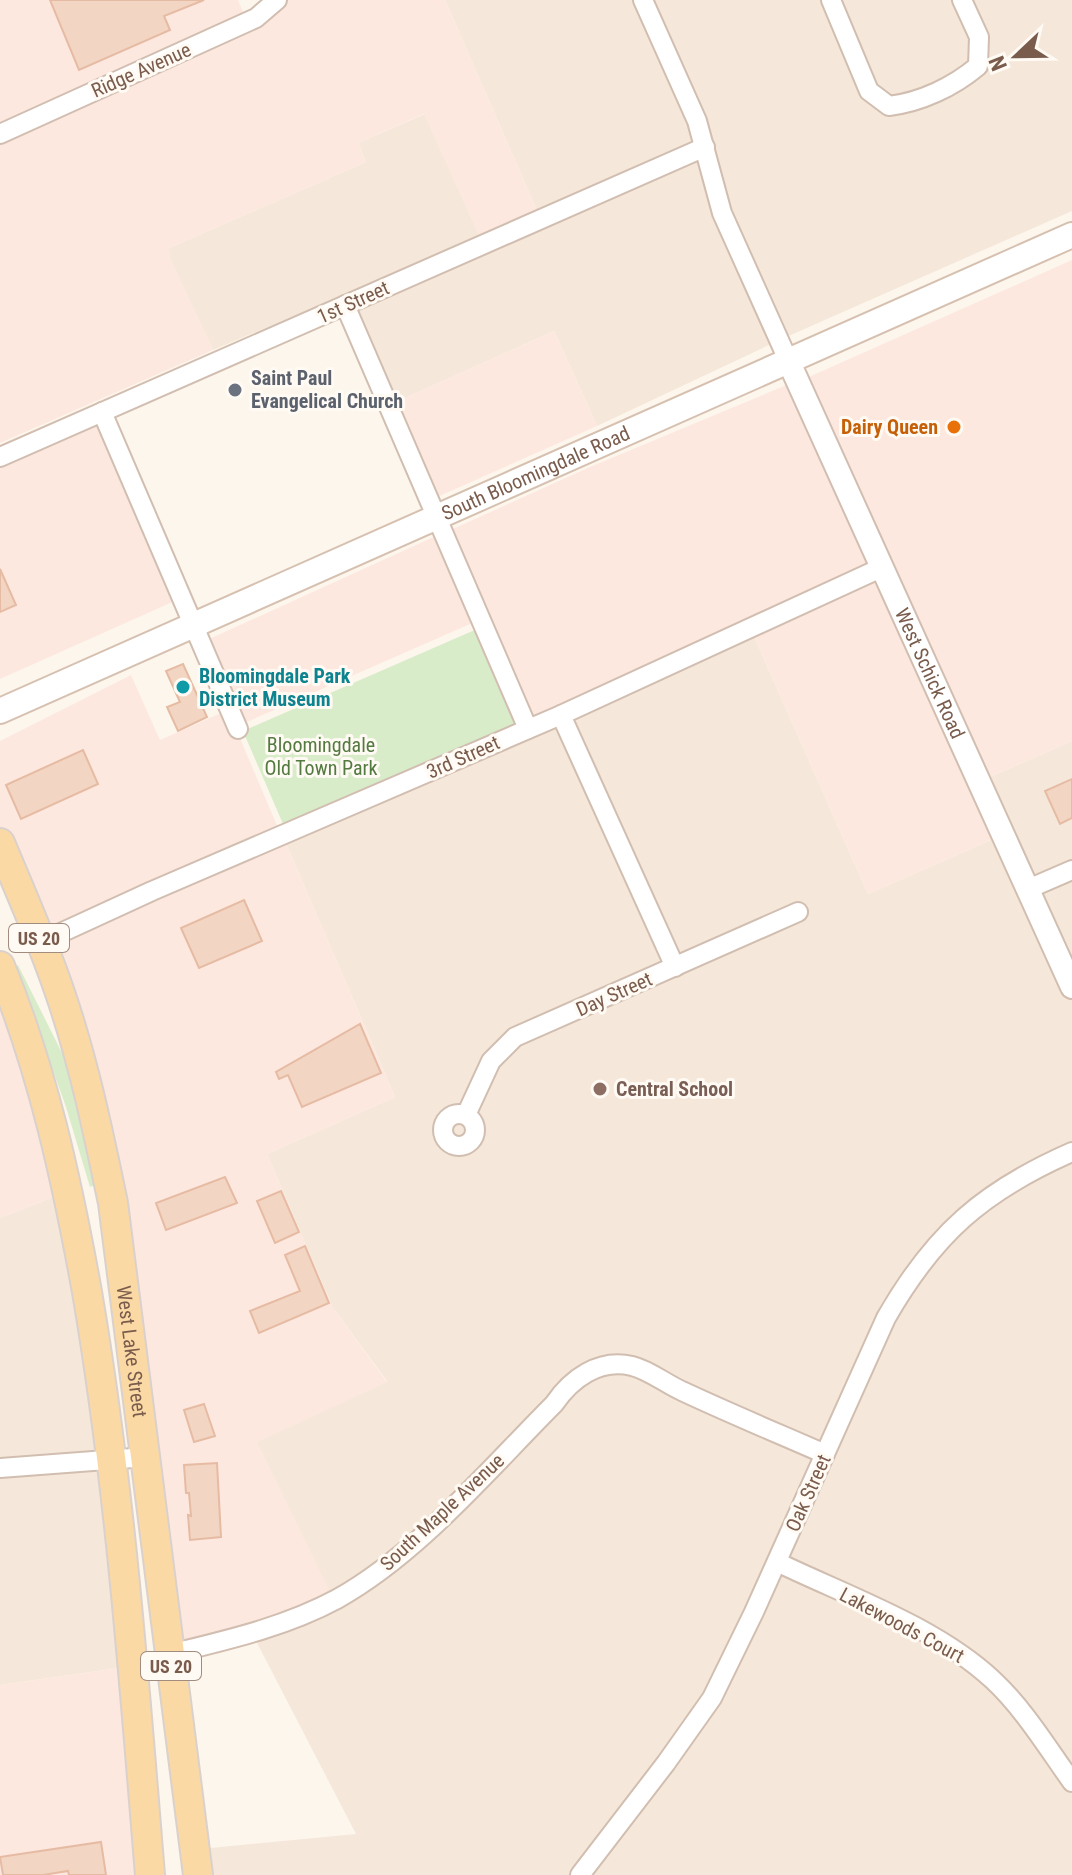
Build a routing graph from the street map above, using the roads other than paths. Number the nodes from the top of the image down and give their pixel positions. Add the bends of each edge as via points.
1 (277, 0) edge
2 (643, 0) edge
3 (831, 0) edge
4 (962, 0) edge
5 (0, 134) edge
6 (705, 147) junction
7 (1072, 235) edge
8 (345, 305) junction
9 (788, 360) junction
10 (102, 412) junction
11 (0, 457) edge
12 (435, 518) junction
13 (883, 567) junction
14 (193, 624) junction
15 (0, 711) edge
16 (561, 715) junction
17 (238, 729) dead end
18 (528, 729) junction
19 (0, 843) edge
20 (1072, 870) edge
21 (1028, 889) junction
22 (798, 912) dead end
23 (41, 942) junction
24 (0, 966) edge
25 (675, 967) junction
26 (1072, 987) edge
27 (466, 1115) dead end
28 (1072, 1152) edge
29 (825, 1454) junction
30 (146, 1457) junction
31 (112, 1459) junction
32 (0, 1468) edge
33 (777, 1562) junction
34 (170, 1654) junction
35 (1072, 1782) edge
36 (591, 1871) edge
37 (150, 1875) edge
38 (198, 1875) edge

1 - 5 street, Ridge Avenue via 256,18
2 - 6 street
3 - 4 street via 869,91 889,106 912,103 978,66 979,37
6 - 8 street, 1st Street
6 - 9 street via 722,213
7 - 9 main road, South Bloomingdale Road
8 - 10 street, 1st Street
8 - 12 street
9 - 12 main road, South Bloomingdale Road
9 - 13 street, West Schick Road
10 - 11 street, 1st Street
10 - 14 street
12 - 14 main road, South Bloomingdale Road
12 - 18 street
13 - 16 street, 3rd Street
13 - 21 street, West Schick Road
14 - 15 main road, South Bloomingdale Road
14 - 17 street
16 - 18 street, 3rd Street
16 - 25 street
18 - 23 street, 3rd Street
19 - 23 main road, West Lake Street / US 20
20 - 21 street
21 - 26 street, West Schick Road
22 - 25 street, Day Street
23 - 30 main road, West Lake Street / US 20 via 74,1036 113,1203
24 - 31 main road, West Lake Street / US 20 via 62,1161
25 - 27 street, Day Street via 515,1037 491,1061
28 - 29 street, Oak Street via 1004,1186 936,1244 886,1318
29 - 33 street, Oak Street
29 - 34 street, South Maple Avenue via 632,1366 600,1367 574,1380 430,1528 370,1578 295,1619
30 - 31 street
30 - 34 main road, West Lake Street / US 20
31 - 32 street
31 - 37 main road, West Lake Street / US 20
33 - 35 street, Lakewoods Court via 911,1626 972,1662 1022,1711
33 - 36 street, Oak Street via 712,1698
34 - 38 main road, West Lake Street / US 20

